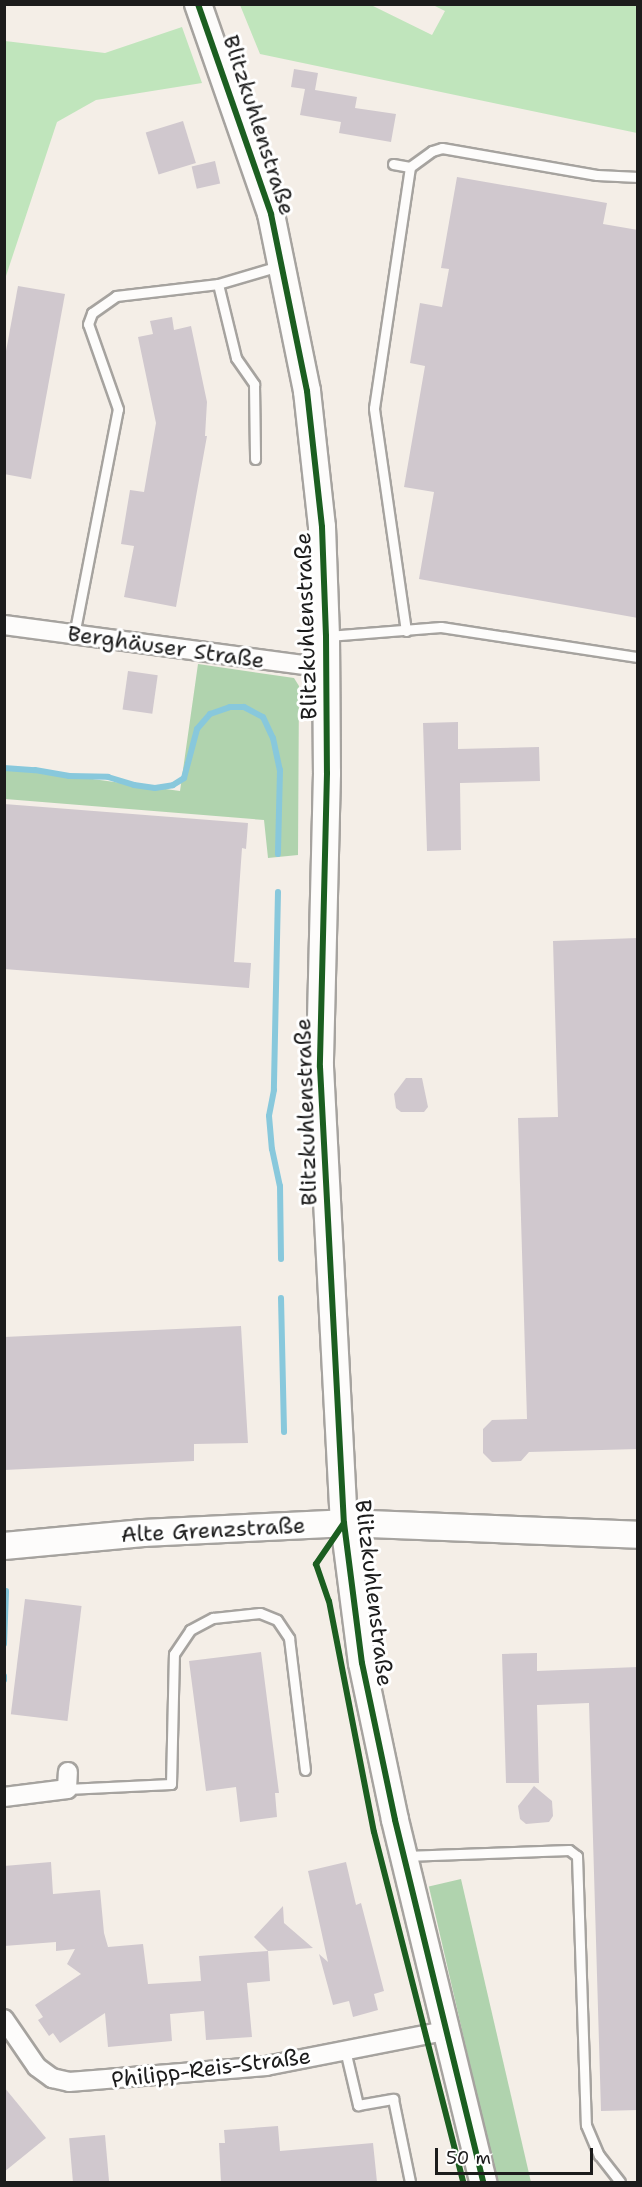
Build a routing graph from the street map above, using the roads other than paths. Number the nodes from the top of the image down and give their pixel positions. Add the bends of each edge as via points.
1 (198, 4) edge
2 (393, 164) dead end
3 (410, 167) junction
4 (638, 177) edge
5 (282, 266) junction
6 (218, 284) junction
7 (255, 459) dead end
8 (4, 625) edge
9 (406, 631) junction
10 (74, 635) junction
11 (326, 636) junction
12 (638, 657) edge
13 (327, 668) junction
14 (344, 1523) junction
15 (638, 1535) edge
16 (4, 1546) edge
17 (305, 1770) dead end
18 (68, 1780) joint
19 (4, 1797) edge
20 (403, 1856) junction
21 (4, 2019) edge
22 (445, 2031) junction
23 (345, 2050) junction
24 (410, 2182) edge
25 (483, 2182) edge
26 (620, 2182) edge

1 - 5 main road, Blitzkuhlenstraße via 271,214
2 - 3 lane
3 - 4 lane via 442,148 597,175
3 - 9 lane via 374,408
5 - 6 lane
5 - 11 main road, Blitzkuhlenstraße via 307,391 322,527
6 - 7 lane via 236,358 254,384
6 - 10 lane via 116,296 92,313 88,324 118,409
8 - 10 street, Berghäuser Straße
9 - 11 lane
9 - 12 lane via 441,627
10 - 13 street, Berghäuser Straße
11 - 13 main road, Blitzkuhlenstraße
13 - 14 main road, Blitzkuhlenstraße via 320,1067
14 - 15 main road, Alte Grenzstraße
14 - 16 main road, Alte Grenzstraße via 143,1533
14 - 20 main road, Blitzkuhlenstraße via 362,1663
17 - 18 lane via 289,1638 278,1620 260,1613 213,1618 190,1630 174,1654 171,1784
18 - 19 street
20 - 22 main road, Blitzkuhlenstraße
20 - 26 lane via 568,1850 577,1856 586,2125 599,2155
21 - 23 street, Philipp-Reis-Straße via 37,2067 52,2078 69,2082 266,2066
22 - 23 street, Philipp-Reis-Straße
22 - 25 main road, Blitzkuhlenstraße
23 - 24 lane via 358,2105 393,2099

